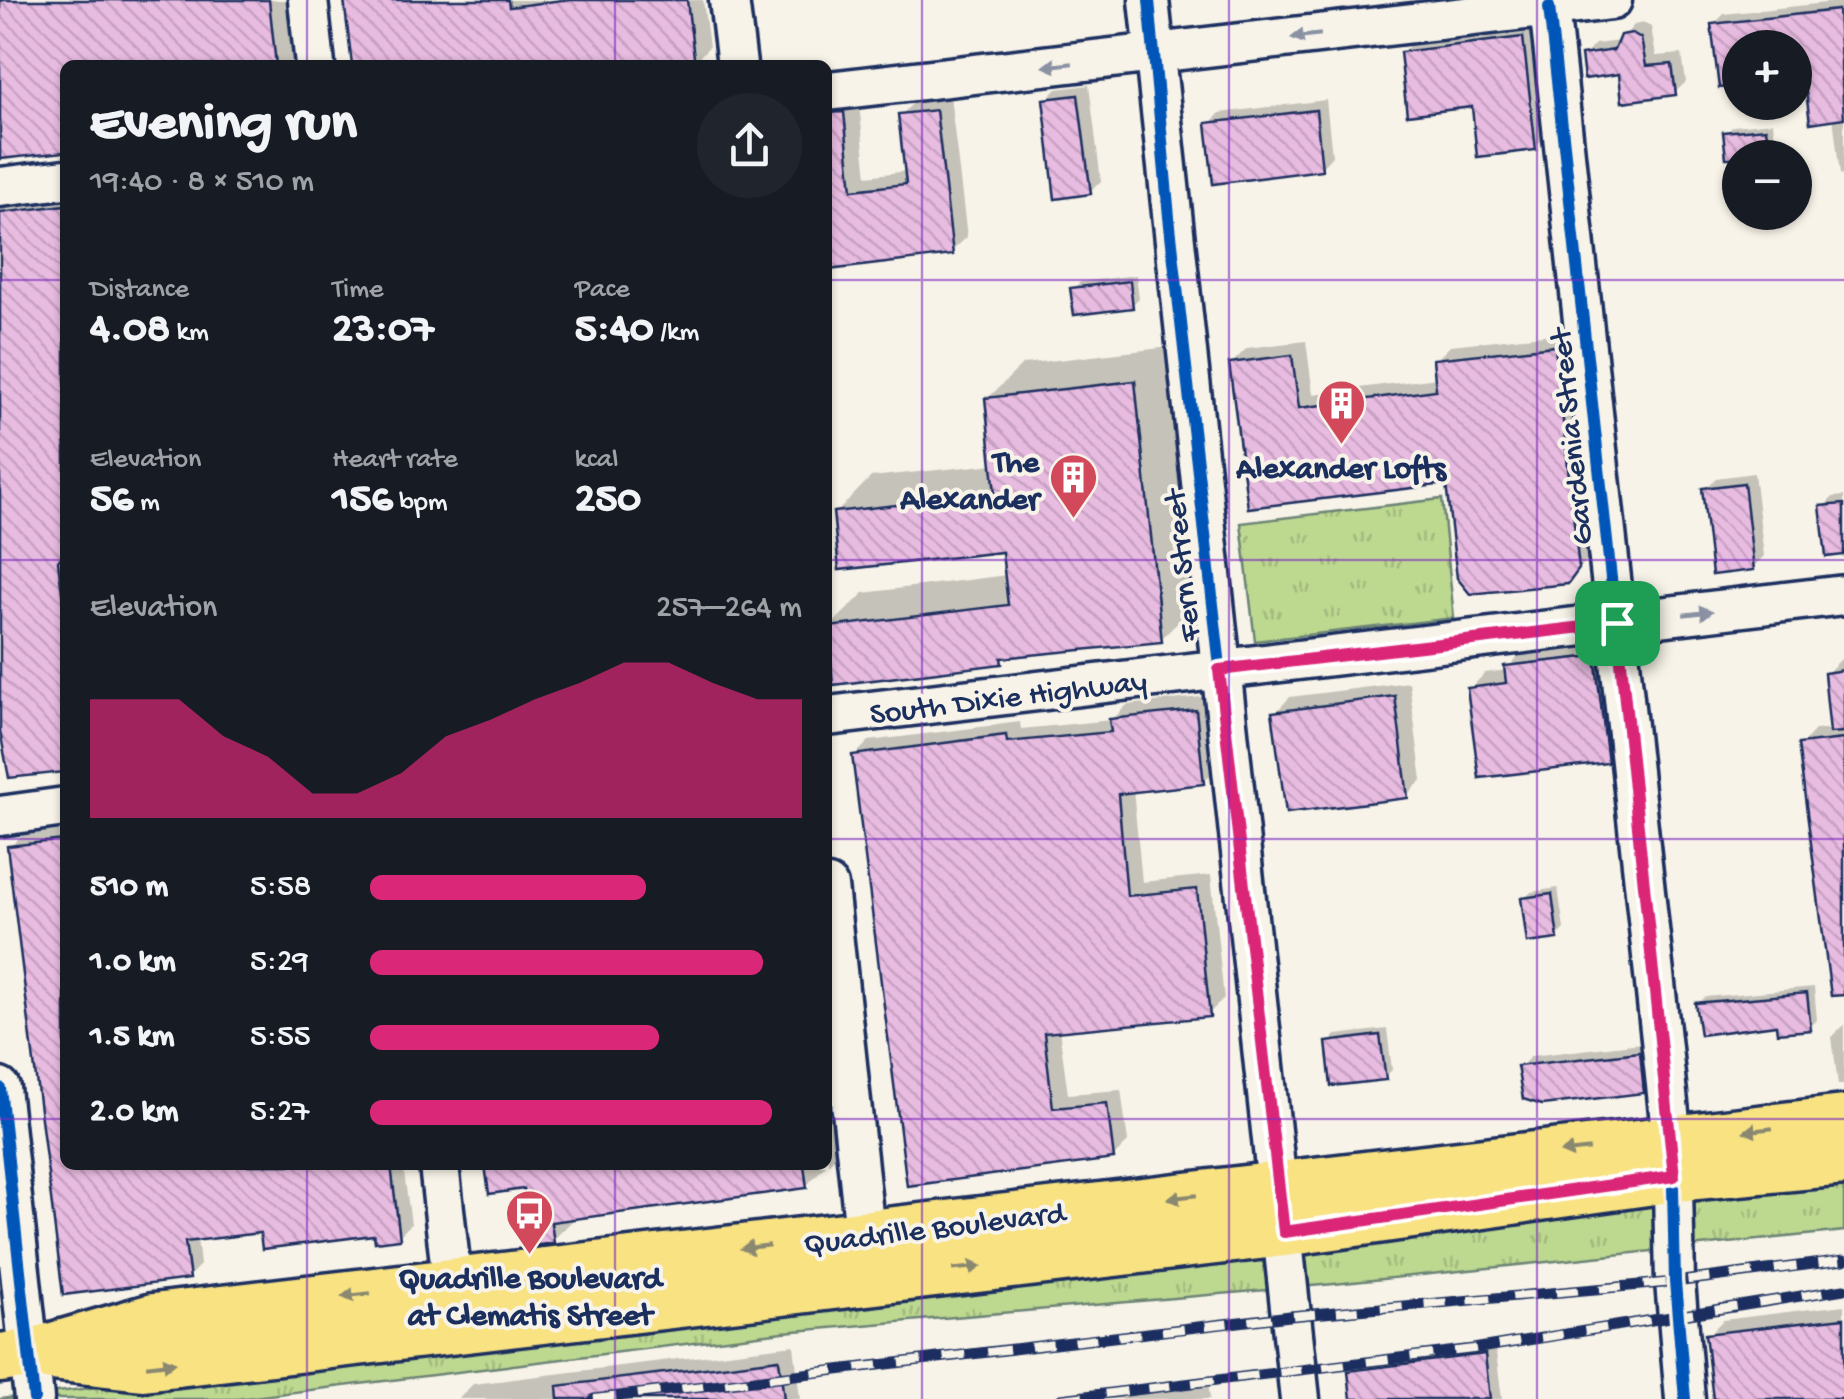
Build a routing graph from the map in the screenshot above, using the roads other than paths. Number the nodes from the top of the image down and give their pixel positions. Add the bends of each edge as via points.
1 (308, 0) edge
2 (729, 0) edge
3 (1149, 0) edge
4 (1612, 0) edge
5 (1549, 8) junction
6 (1155, 54) junction
7 (314, 60) edge
8 (736, 60) edge
9 (832, 91) edge
10 (60, 180) edge
11 (0, 187) edge
12 (1844, 595) edge
13 (1617, 623) junction
14 (1219, 670) junction
15 (832, 716) edge
16 (60, 809) edge
17 (0, 816) edge
18 (832, 924) edge
19 (0, 1088) edge
20 (1844, 1120) edge
21 (1673, 1158) junction
22 (1844, 1160) edge
23 (440, 1170) edge
24 (1281, 1209) junction
25 (867, 1256) junction
26 (455, 1306) junction
27 (21, 1370) edge
28 (1300, 1399) edge
29 (1685, 1399) edge

1 - 7 street
2 - 8 street
3 - 6 street, Fern Street
4 - 5 street
5 -> 6 street
5 - 13 street, Gardenia Street
6 -> 9 street
6 - 14 street, Fern Street
10 - 11 street
13 -> 12 street, South Dixie Highway
13 - 14 street, South Dixie Highway
13 - 21 street, Gardenia Street
14 - 15 street, South Dixie Highway
14 - 24 street, Fern Street
16 - 17 street
18 - 25 street
19 - 27 street
20 -> 21 main road, Quadrille Boulevard
21 - 22 main road, Quadrille Boulevard
21 - 24 main road, Quadrille Boulevard
21 - 29 street, Gardenia Street
23 - 26 street
24 - 25 main road, Quadrille Boulevard
24 - 28 street, Fern Street
25 - 26 main road, Quadrille Boulevard
26 - 27 main road, Quadrille Boulevard via 143,1366

